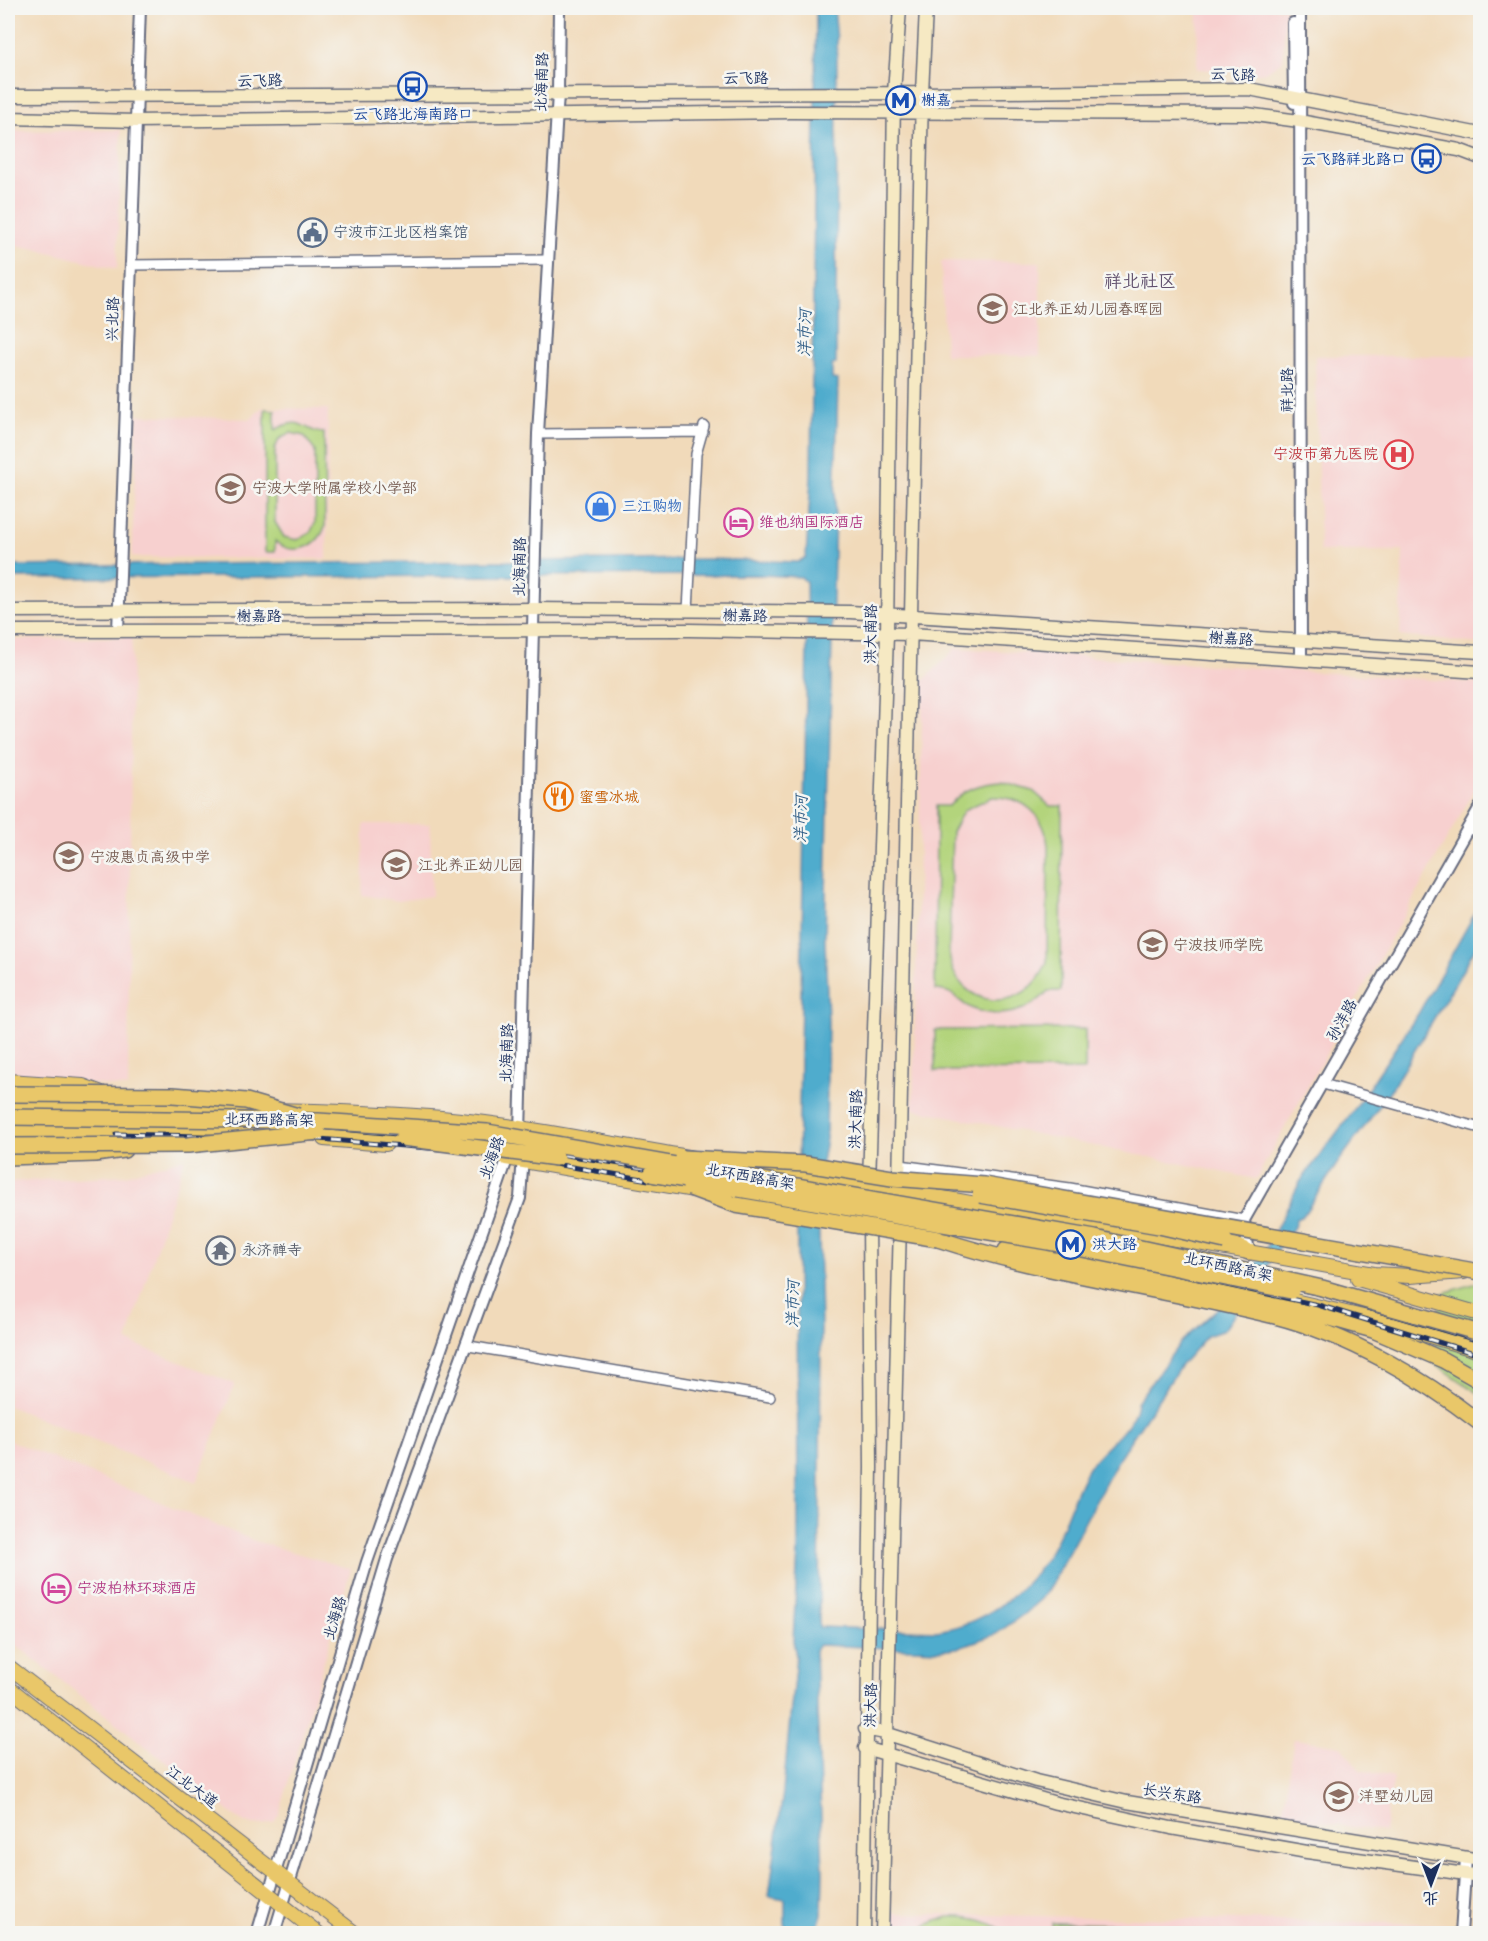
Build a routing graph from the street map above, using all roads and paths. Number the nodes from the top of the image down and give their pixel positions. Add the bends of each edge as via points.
1 (140, 8) edge
2 (559, 8) edge
3 (900, 8) edge
4 (926, 8) edge
5 (1293, 8) edge
6 (1300, 8) edge
7 (558, 93) junction
8 (894, 93) junction
9 (921, 93) junction
10 (8, 96) edge
11 (136, 98) junction
12 (1297, 98) junction
13 (894, 112) junction
14 (921, 112) junction
15 (556, 114) junction
16 (8, 118) edge
17 (136, 121) junction
18 (1299, 121) junction
19 (1480, 134) edge
20 (1480, 158) edge
21 (546, 260) junction
22 (130, 265) junction
23 (538, 434) junction
24 (534, 605) junction
25 (688, 606) junction
26 (117, 607) junction
27 (8, 612) edge
28 (887, 614) junction
29 (911, 615) junction
30 (8, 631) edge
31 (118, 631) junction
32 (534, 631) junction
33 (887, 634) junction
34 (910, 634) junction
35 (1301, 640) junction
36 (1480, 652) edge
37 (1301, 658) junction
38 (1480, 672) edge
39 (1480, 807) edge
40 (1469, 828) junction
41 (1480, 834) edge
42 (8, 1082) edge
43 (1323, 1084) junction
44 (8, 1094) edge
45 (8, 1109) edge
46 (129, 1109) junction
47 (8, 1117) edge
48 (318, 1127) junction
49 (1480, 1128) edge
50 (519, 1129) junction
51 (8, 1130) edge
52 (8, 1138) edge
53 (42, 1138) junction
54 (154, 1145) junction
55 (8, 1146) edge
56 (8, 1156) edge
57 (626, 1156) junction
58 (507, 1158) junction
59 (523, 1161) junction
60 (651, 1174) junction
61 (897, 1178) junction
62 (868, 1187) junction
63 (869, 1219) junction
64 (1245, 1220) junction
65 (900, 1224) junction
66 (938, 1239) junction
67 (1249, 1252) junction
68 (869, 1261) joint
69 (1301, 1263) junction
70 (1480, 1271) edge
71 (1480, 1314) edge
72 (1480, 1333) edge
73 (1480, 1344) edge
74 (469, 1346) dead end
75 (1480, 1351) edge
76 (1480, 1381) edge
77 (770, 1397) dead end
78 (1480, 1423) edge
79 (8, 1666) edge
80 (8, 1687) edge
81 (865, 1729) junction
82 (885, 1733) junction
83 (865, 1748) junction
84 (885, 1754) junction
85 (1466, 1858) junction
86 (1480, 1860) edge
87 (274, 1870) junction
88 (1466, 1875) junction
89 (1480, 1876) edge
90 (289, 1882) junction
91 (1480, 1882) edge
92 (267, 1893) junction
93 (282, 1904) junction
94 (257, 1934) edge
95 (274, 1934) edge
96 (320, 1934) edge
97 (356, 1934) edge
98 (864, 1934) edge
99 (882, 1934) edge
100 (1461, 1934) edge

1 - 11 street, 兴北路
2 - 7 street, 北海南路
3 - 8 main road, 洪大南路
4 - 9 main road
5 - 12 street, 祥北路
6 - 12 street, 祥北路
7 - 8 main road, 云飞路
7 - 11 main road, 云飞路
7 - 15 street, 北海南路
8 - 9 main road, 云飞路
8 - 13 main road, 洪大南路
9 - 12 main road, 云飞路 via 1249,89
9 - 14 main road
10 - 11 main road, 云飞路
11 - 17 street, 兴北路
12 - 18 street, 祥北路
12 - 19 main road, 云飞路
13 - 14 main road
13 - 15 main road
13 - 28 main road, 洪大南路
14 - 18 main road via 1247,114
14 - 29 main road
15 - 17 main road
15 - 21 street, 北海南路
16 - 17 main road
17 - 22 street, 兴北路
18 - 20 main road via 1459,150
18 - 35 street, 祥北路
21 - 22 street
21 - 23 street, 北海南路
22 - 26 street, 兴北路
23 - 24 street, 北海南路
23 - 25 street via 703,429 696,454
24 - 25 main road, 榭嘉路
24 - 26 main road, 榭嘉路
24 - 32 street, 北海南路
25 - 28 main road, 榭嘉路
26 - 27 main road, 榭嘉路
26 - 31 street, 兴北路
28 - 29 main road, 榭嘉路
28 - 33 main road, 洪大南路
29 - 34 main road
29 - 35 main road, 榭嘉路
30 - 31 main road, 榭嘉路
31 - 32 main road, 榭嘉路
32 - 33 main road, 榭嘉路
32 - 50 street, 北海南路
33 - 34 main road, 榭嘉路
33 - 62 main road, 洪大南路
34 - 37 main road, 榭嘉路
34 - 61 main road
35 - 36 main road, 榭嘉路
35 - 37 street, 祥北路
37 - 38 main road, 榭嘉路
39 - 40 street, 孙洋路
40 - 41 street
40 - 43 street, 孙洋路
42 - 46 main road via 83,1086 112,1097
43 - 49 street
43 - 64 street, 孙洋路
44 - 48 highway, bridge via 173,1095 246,1101
45 - 46 main road
46 - 50 main road via 416,1116
47 - 48 highway, 北环西路高架, bridge
48 - 51 highway, 北环西路高架, bridge
48 - 54 highway, bridge via 241,1141
48 - 57 highway, 北环西路高架, bridge via 487,1132
48 - 60 highway, 北环西路高架, bridge via 455,1143
50 - 58 street, 北海路
50 - 59 street, 北海路
50 - 62 main road
52 - 53 main road
53 - 56 main road
53 - 58 main road via 309,1138 452,1149
54 - 55 highway, bridge
54 - 56 highway, bridge via 95,1154
57 - 61 highway, bridge via 807,1164
57 - 72 highway, 北环西路高架, bridge via 1095,1238 1322,1288
58 - 59 main road
58 - 87 street, 北海路 via 367,1562
59 - 63 main road
59 - 90 street, 北海路 via 520,1198 387,1559
60 - 66 highway, bridge via 736,1205
60 - 73 highway, 北环西路高架, bridge via 1048,1242 1321,1297
61 - 62 main road
61 - 64 street via 1070,1188
61 - 65 main road
61 - 67 main road
61 - 67 highway, bridge via 1160,1226 1225,1241
61 - 70 highway, bridge via 984,1185
62 - 63 main road, 洪大南路
63 - 65 main road
63 - 68 main road, 洪大南路
64 - 67 street
65 - 75 main road via 1178,1274 1376,1320
65 - 82 main road, 洪大路
66 - 76 highway via 1068,1260 1295,1308 1373,1330 1443,1360
66 - 78 highway via 1045,1270 1277,1316 1372,1355 1448,1398
67 - 69 main road
68 - 81 main road, 洪大路 via 871,1467
69 - 70 main road via 1410,1276
69 - 71 main road
74 - 77 street
79 - 87 main road, 江北大道
80 - 92 main road
81 - 82 main road, 长兴东路
81 - 83 main road, 洪大路
82 - 84 main road, 洪大路
82 - 85 main road, 长兴东路 via 1036,1781 1127,1802
83 - 84 main road
83 - 98 main road, 洪大路
84 - 88 main road via 1056,1803 1171,1828
84 - 99 main road, 洪大路
85 - 86 main road, 长兴东路
85 - 88 street
87 - 90 main road, 江北大道
87 - 92 street, 北海路
88 - 89 main road
88 - 91 main road
88 - 100 street
90 - 93 street, 北海路
90 - 97 main road, 江北大道
92 - 93 main road
92 - 94 street, 北海路
93 - 95 street, 北海路
93 - 96 main road

